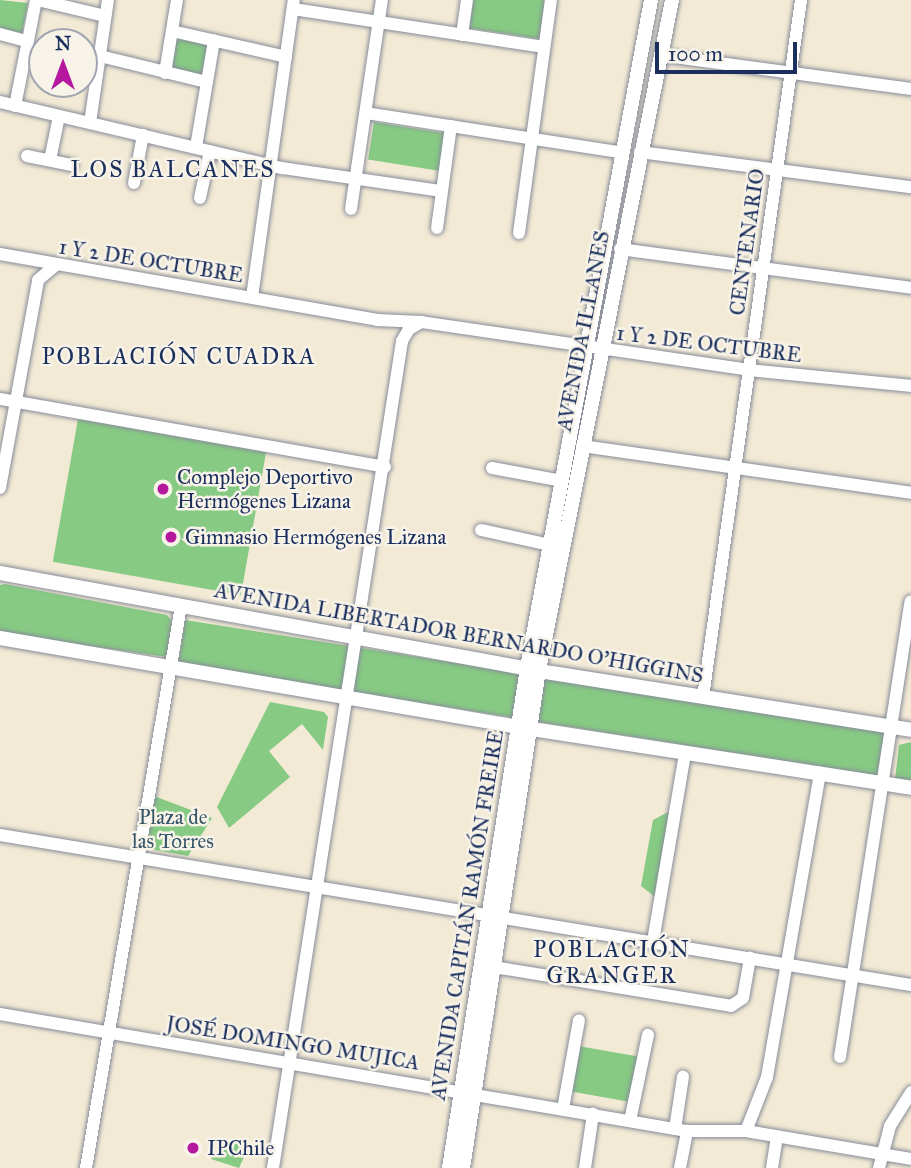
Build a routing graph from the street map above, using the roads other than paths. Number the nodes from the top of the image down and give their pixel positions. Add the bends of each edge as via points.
1 (37, 0) edge
2 (108, 0) edge
3 (177, 0) edge
4 (383, 0) edge
5 (467, 0) edge
6 (551, 0) edge
7 (651, 0) edge
8 (672, 0) edge
9 (801, 0) edge
10 (293, 4) edge
11 (105, 16) junction
12 (379, 22) junction
13 (172, 31) junction
14 (0, 34) edge
15 (462, 35) junction
16 (27, 41) junction
17 (214, 41) junction
18 (544, 47) junction
19 (660, 55) junction
20 (100, 56) junction
21 (285, 57) junction
22 (791, 72) junction
23 (165, 73) junction
24 (207, 82) junction
25 (911, 89) edge
26 (0, 102) edge
27 (15, 106) junction
28 (366, 113) junction
29 (59, 116) junction
30 (90, 122) junction
31 (451, 126) junction
32 (143, 135) junction
33 (531, 139) junction
34 (196, 147) junction
35 (210, 150) junction
36 (640, 152) junction
37 (623, 153) junction
38 (27, 156) dead end
39 (50, 160) junction
40 (271, 164) junction
41 (72, 165) dead end
42 (777, 171) junction
43 (357, 180) junction
44 (134, 183) dead end
45 (911, 187) edge
46 (441, 191) junction
47 (200, 198) dead end
48 (351, 209) dead end
49 (437, 228) dead end
50 (519, 233) dead end
51 (620, 249) junction
52 (0, 254) edge
53 (27, 259) junction
54 (56, 265) junction
55 (763, 269) junction
56 (38, 280) junction
57 (911, 288) edge
58 (252, 297) junction
59 (377, 320) junction
60 (421, 322) junction
61 (402, 341) junction
62 (595, 348) junction
63 (749, 370) junction
64 (911, 386) edge
65 (0, 399) edge
66 (16, 402) junction
67 (583, 446) junction
68 (735, 466) junction
69 (385, 467) junction
70 (492, 468) dead end
71 (562, 481) junction
72 (0, 488) edge
73 (911, 493) edge
74 (481, 530) dead end
75 (550, 545) junction
76 (0, 573) edge
77 (911, 601) edge
78 (181, 606) junction
79 (355, 636) junction
80 (0, 638) edge
81 (170, 667) junction
82 (533, 669) junction
83 (346, 697) junction
84 (704, 697) junction
85 (525, 728) junction
86 (893, 728) junction
87 (911, 730) edge
88 (685, 753) junction
89 (820, 773) junction
90 (886, 784) junction
91 (911, 788) edge
92 (0, 835) edge
93 (138, 858) junction
94 (316, 888) junction
95 (496, 915) junction
96 (653, 941) junction
97 (750, 958) junction
98 (787, 964) junction
99 (494, 967) junction
100 (854, 975) junction
101 (911, 985) edge
102 (0, 1014) edge
103 (579, 1020) dead end
104 (109, 1032) junction
105 (648, 1035) dead end
106 (840, 1057) dead end
107 (289, 1062) junction
108 (683, 1077) dead end
109 (468, 1092) junction
110 (911, 1092) edge
111 (563, 1109) junction
112 (593, 1114) junction
113 (630, 1121) junction
114 (681, 1130) junction
115 (746, 1131) junction
116 (777, 1136) junction
117 (881, 1154) junction
118 (911, 1159) edge
119 (86, 1168) edge
120 (273, 1168) edge
121 (449, 1168) edge
122 (463, 1168) edge
123 (585, 1168) edge
124 (680, 1168) edge
125 (772, 1168) edge
126 (879, 1168) edge

1 - 11 street
1 - 16 street
2 - 11 street
3 - 13 street
4 - 12 street
5 - 15 street
6 - 18 street
7 - 37 main road, AVENIDA ILLANES
8 - 19 main road, AVENIDA ILLANES
9 - 22 street, CENTENARIO
10 - 12 street
10 - 21 street
11 - 20 street
12 - 15 street
12 - 28 street
13 - 17 street
13 - 23 street
14 - 16 street
15 - 18 street
16 - 27 street
17 - 21 street
17 - 24 street
18 - 33 street
19 - 22 street
19 - 36 main road, AVENIDA ILLANES
20 - 23 street
20 - 30 street
21 - 40 street
22 - 25 street
22 - 42 street, CENTENARIO
23 - 24 street
24 - 34 street
26 - 27 street
27 - 29 street
28 - 31 street
28 - 43 street
29 - 30 street
29 - 39 street
30 - 32 street
31 - 33 street
31 - 46 street
32 - 34 street
32 - 44 street
33 - 37 street
33 - 50 street
34 - 35 street
35 - 40 street
35 - 47 street
36 - 42 street
36 - 51 main road, AVENIDA ILLANES
37 - 62 main road, AVENIDA ILLANES
38 - 39 street
39 - 41 street
40 - 43 street
40 - 58 street
42 - 45 street
42 - 55 street, CENTENARIO
43 - 46 street
43 - 48 street
46 - 49 street
51 - 55 street
51 - 62 main road, AVENIDA ILLANES
52 - 53 street, 1 Y 2 DE OCTUBRE
53 - 54 street, 1 Y 2 DE OCTUBRE
53 - 56 street
54 - 56 street
54 - 58 street, 1 Y 2 DE OCTUBRE
55 - 57 street
55 - 63 street, CENTENARIO
56 - 66 street
58 - 59 street, 1 Y 2 DE OCTUBRE
59 - 60 street, 1 Y 2 DE OCTUBRE
59 - 61 street, 1 Y 2 DE OCTUBRE via 394,329
60 - 61 street via 409,329
60 - 62 street, 1 Y 2 DE OCTUBRE
61 - 69 street
62 - 63 street, 1 Y 2 DE OCTUBRE
62 - 67 main road, AVENIDA ILLANES
62 - 71 main road, AVENIDA ILLANES
63 - 64 street, 1 Y 2 DE OCTUBRE
63 - 68 street, CENTENARIO
65 - 66 street
66 - 69 street
66 - 72 street
67 - 68 street
67 - 82 main road, AVENIDA ILLANES
68 - 73 street
68 - 84 street, CENTENARIO
69 - 79 street
70 - 71 street
71 - 75 main road, AVENIDA ILLANES
74 - 75 street
75 - 82 main road, AVENIDA ILLANES
76 - 78 main road, AVENIDA LIBERTADOR BERNARDO O'HIGGINS
77 - 86 street
78 - 79 main road, AVENIDA LIBERTADOR BERNARDO O'HIGGINS
78 - 81 street
79 - 82 main road, AVENIDA LIBERTADOR BERNARDO O'HIGGINS
79 - 83 street
80 - 81 main road
81 - 83 main road
81 - 93 street
82 - 84 main road, AVENIDA LIBERTADOR BERNARDO O'HIGGINS
82 - 85 main road, AVENIDA CAPITÁN RAMÓN FREIRE
83 - 85 main road
83 - 94 street
84 - 86 main road, AVENIDA LIBERTADOR BERNARDO O'HIGGINS
85 - 88 main road
85 - 95 main road, AVENIDA CAPITÁN RAMÓN FREIRE
86 - 87 main road, AVENIDA LIBERTADOR BERNARDO O'HIGGINS
86 - 90 street
88 - 89 main road
88 - 96 street
89 - 90 main road
89 - 98 street
90 - 91 main road
90 - 100 street
92 - 93 street
93 - 94 street
93 - 104 street
94 - 95 street
94 - 107 street
95 - 96 street
95 - 99 main road, AVENIDA CAPITÁN RAMÓN FREIRE
95 - 109 main road, AVENIDA CAPITÁN RAMÓN FREIRE
96 - 97 street
97 - 98 street
97 - 99 street via 743,998 731,1006
98 - 100 street
98 - 115 street via 767,1077
99 - 109 main road, AVENIDA CAPITÁN RAMÓN FREIRE
100 - 101 street
100 - 106 street
102 - 104 street, JOSÉ DOMINGO MUJICA
103 - 111 street
104 - 107 street, JOSÉ DOMINGO MUJICA
104 - 119 street
105 - 113 street
107 - 109 street, JOSÉ DOMINGO MUJICA
107 - 120 street
108 - 114 street
109 - 111 street, JOSÉ DOMINGO MUJICA
109 - 121 main road, AVENIDA CAPITÁN RAMÓN FREIRE
109 - 122 main road, AVENIDA CAPITÁN RAMÓN FREIRE
110 - 117 street via 890,1126
111 - 112 street, JOSÉ DOMINGO MUJICA
112 - 113 street, JOSÉ DOMINGO MUJICA
112 - 123 street
113 - 114 street, JOSÉ DOMINGO MUJICA
114 - 115 street, JOSÉ DOMINGO MUJICA
114 - 124 street
115 - 116 street, JOSÉ DOMINGO MUJICA
116 - 117 street, JOSÉ DOMINGO MUJICA
116 - 125 street
117 - 118 street, JOSÉ DOMINGO MUJICA
117 - 126 street

